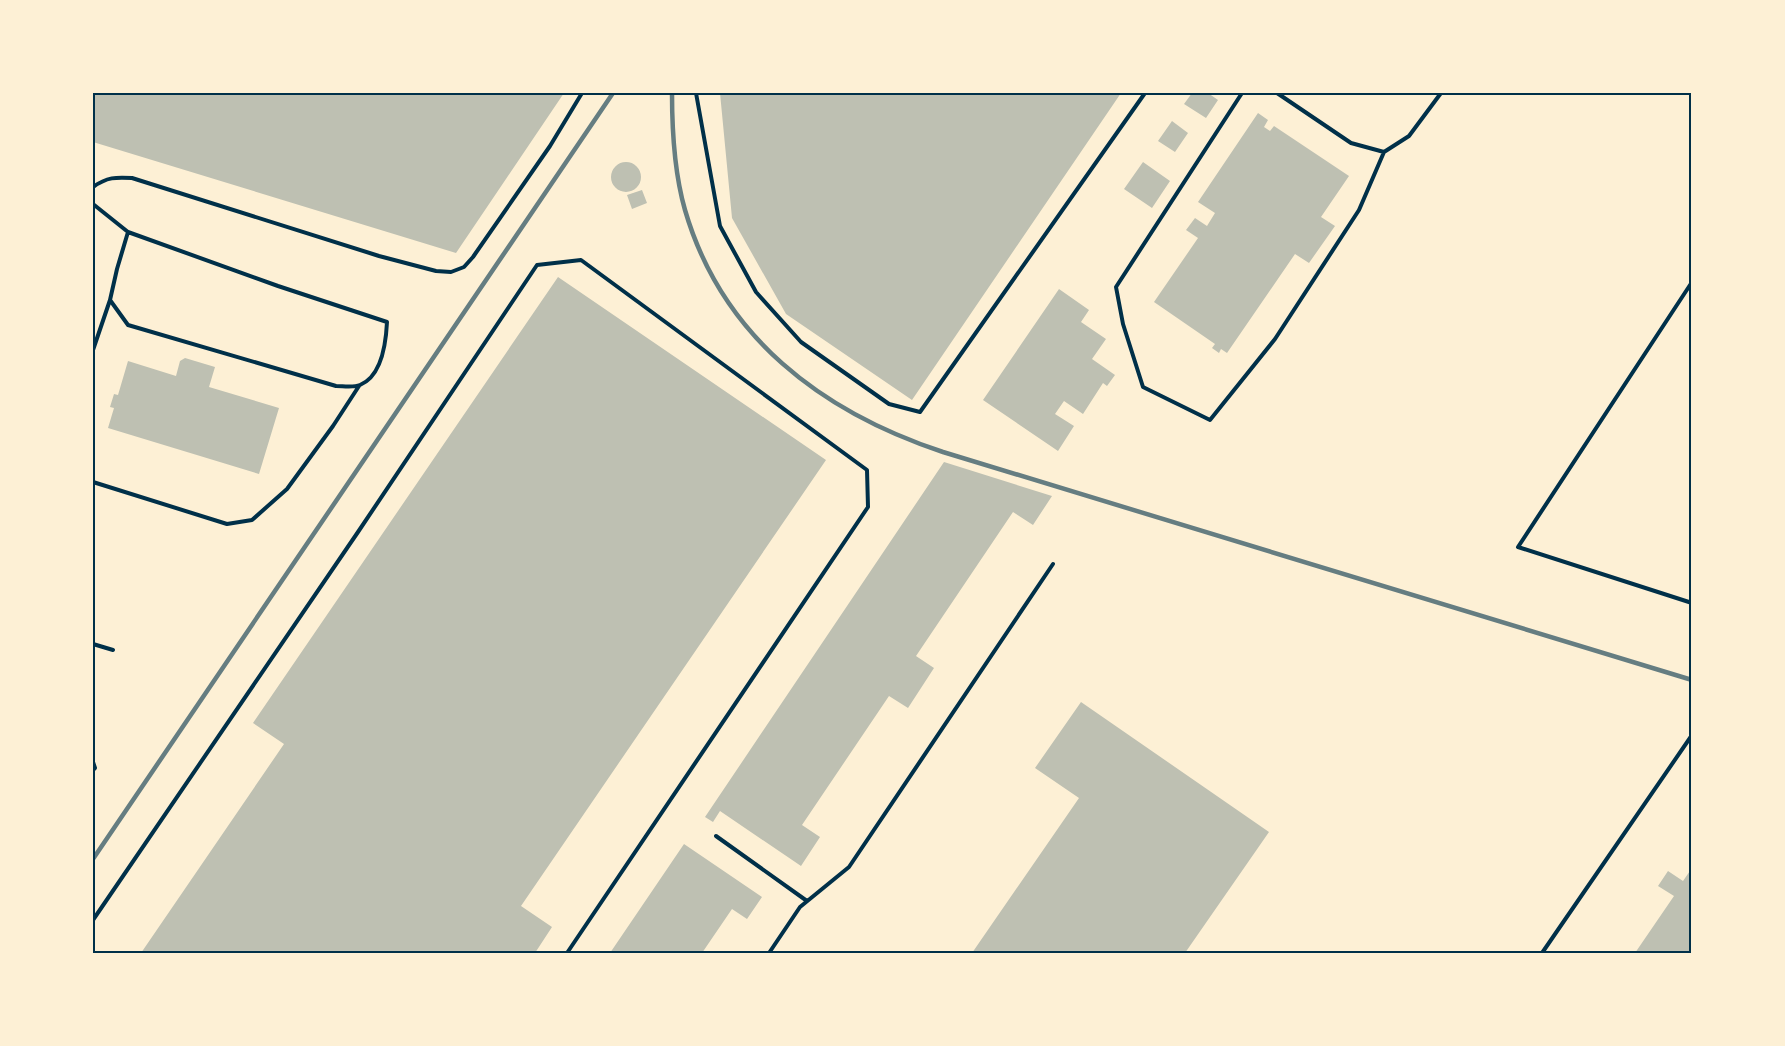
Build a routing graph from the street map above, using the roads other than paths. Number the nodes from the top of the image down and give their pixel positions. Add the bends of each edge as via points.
1 (582, 93) edge
2 (696, 93) edge
3 (1145, 93) edge
4 (1242, 93) edge
5 (1277, 93) edge
6 (1441, 93) edge
7 (1384, 152) junction
8 (93, 187) edge
9 (93, 204) edge
10 (128, 232) junction
11 (1692, 282) edge
12 (110, 300) junction
13 (93, 350) edge
14 (359, 386) junction
15 (93, 482) edge
16 (1053, 564) dead end
17 (1692, 603) edge
18 (93, 644) edge
19 (113, 650) dead end
20 (1692, 735) edge
21 (93, 762) edge
22 (93, 770) edge
23 (716, 836) dead end
24 (807, 901) junction
25 (93, 920) edge
26 (567, 953) edge
27 (769, 953) edge
28 (1542, 953) edge

1 - 8 lane via 473,257 464,267 451,272 379,256 132,178 113,176
2 - 3 lane via 720,226 756,292 801,342 888,404 920,412
4 - 7 lane via 1116,286 1123,324 1143,387 1210,420 1275,339 1359,210
5 - 7 lane via 1350,143
6 - 7 lane via 1409,136
9 - 10 lane
10 - 12 lane
10 - 14 lane via 387,322 375,374
11 - 17 lane via 1518,547
12 - 13 lane
12 - 14 lane via 129,325 336,387
14 - 15 lane via 288,489 252,520 227,524
16 - 24 lane via 849,867
18 - 19 lane
20 - 28 lane
21 - 22 lane
23 - 24 lane
24 - 27 lane
25 - 26 lane via 537,265 581,260 867,470 868,507

